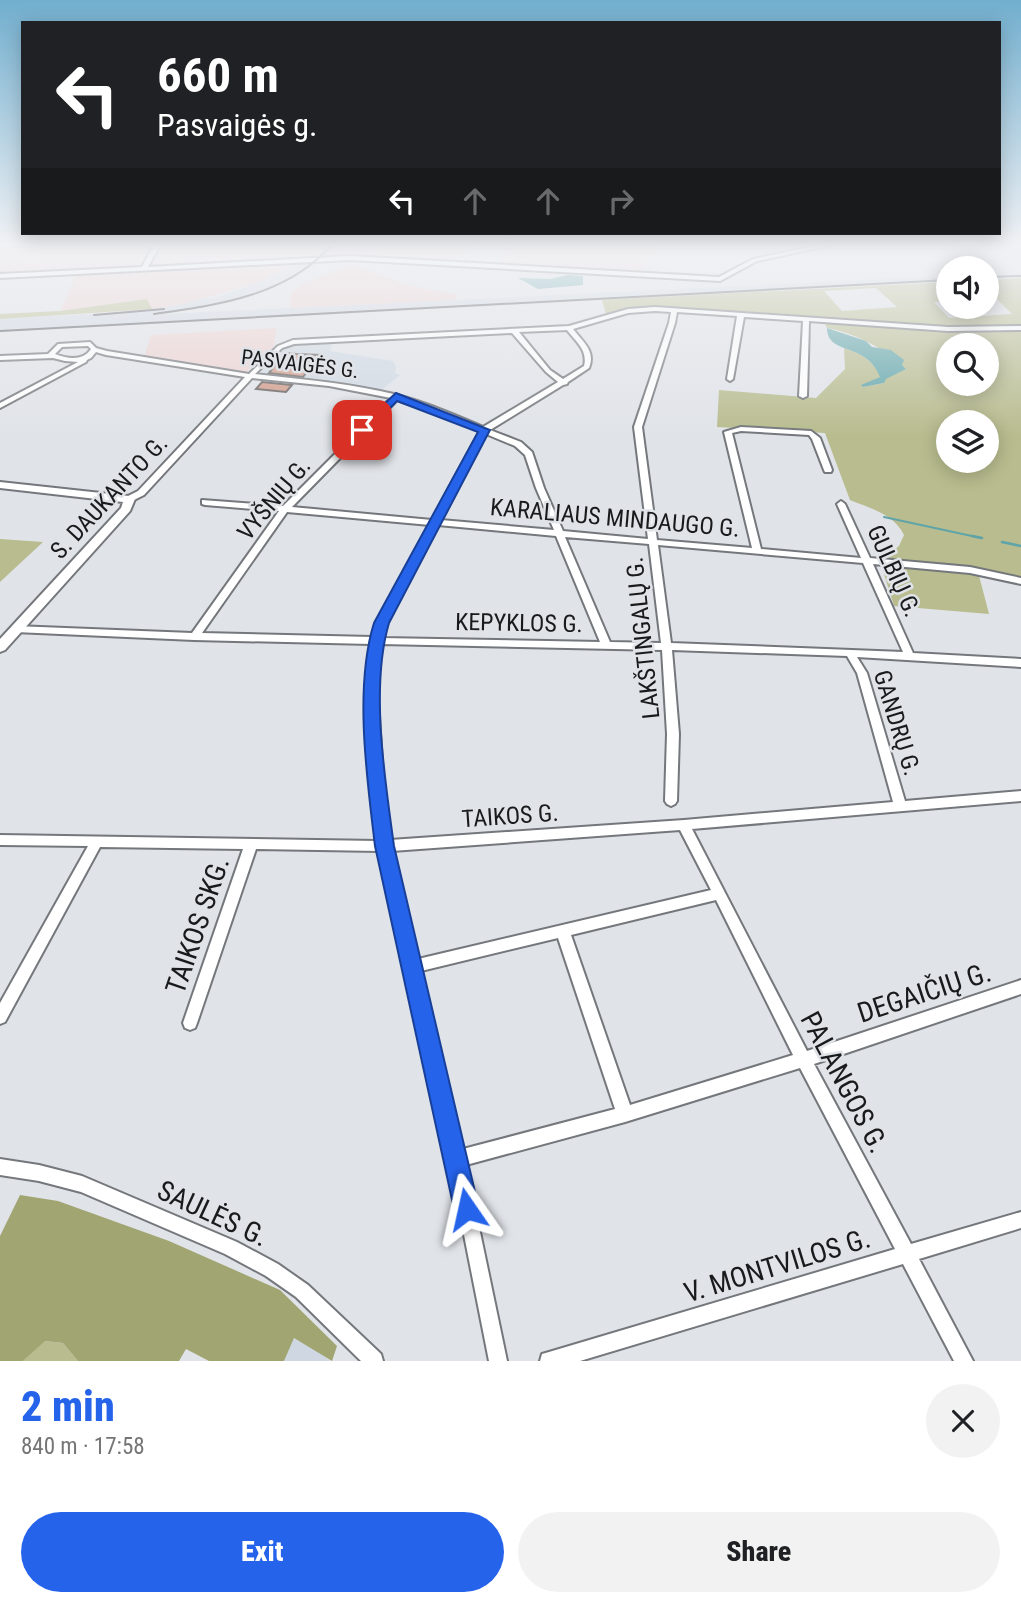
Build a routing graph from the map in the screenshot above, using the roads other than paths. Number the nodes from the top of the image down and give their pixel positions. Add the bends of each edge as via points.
1 (674, 309) junction
2 (741, 314) junction
3 (806, 318) junction
4 (569, 328) junction
5 (1021, 328) edge
6 (514, 331) junction
7 (94, 349) junction
8 (53, 353) junction
9 (106, 354) junction
10 (88, 357) junction
11 (0, 358) edge
12 (69, 360) junction
13 (69, 369) junction
14 (250, 376) junction
15 (730, 379) dead end
16 (565, 383) junction
17 (803, 396) dead end
18 (396, 397) junction
19 (0, 406) edge
20 (484, 430) junction
21 (828, 470) dead end
22 (0, 485) edge
23 (129, 499) junction
24 (205, 502) dead end
25 (841, 503) dead end
26 (284, 510) junction
27 (434, 524) junction
28 (561, 535) junction
29 (652, 542) junction
30 (757, 552) junction
31 (865, 562) junction
32 (1021, 581) edge
33 (15, 629) junction
34 (194, 637) junction
35 (376, 640) junction
36 (607, 646) junction
37 (0, 647) edge
38 (667, 648) junction
39 (850, 653) junction
40 (909, 655) junction
41 (1021, 663) edge
42 (1021, 796) edge
43 (671, 802) dead end
44 (900, 806) junction
45 (684, 825) junction
46 (0, 840) edge
47 (97, 841) junction
48 (251, 844) junction
49 (385, 846) junction
50 (718, 894) junction
51 (563, 933) junction
52 (413, 967) junction
53 (1021, 987) edge
54 (0, 1017) edge
55 (190, 1023) dead end
56 (803, 1059) junction
57 (625, 1114) junction
58 (457, 1159) junction
59 (0, 1167) edge
60 (1021, 1220) edge
61 (906, 1254) junction
62 (374, 1361) edge
63 (498, 1361) edge
64 (549, 1361) edge
65 (964, 1361) edge

1 - 2 street, S. DAUKANTO G.
1 - 4 street, S. DAUKANTO G. via 628,311
1 - 29 street, LAKŠTINGALŲ G. via 638,427
2 - 3 street, S. DAUKANTO G.
2 - 15 street
3 - 5 street, S. DAUKANTO G. via 948,329
3 - 17 street
4 - 6 street, S. DAUKANTO G.
4 - 16 street via 590,358 587,367
6 - 14 street, S. DAUKANTO G. via 293,341 276,350
6 - 16 street
7 - 8 street, PASVAIGĖS G. via 86,343 60,345
7 - 9 street, PASVAIGĖS G.
7 - 10 street
8 - 11 street
8 - 12 street
9 - 10 street, PASVAIGĖS G.
9 - 14 street, PASVAIGĖS G.
10 - 12 street, PASVAIGĖS G.
10 - 13 street
12 - 13 street
13 - 19 street
14 - 18 street, PASVAIGĖS G. via 348,386
14 - 23 street, S. DAUKANTO G. via 141,493
16 - 20 street
18 - 20 street, PASVAIGĖS G.
18 - 26 street, VYŠNIŲ G.
20 - 27 street
20 - 28 street via 527,451
21 - 30 street via 811,433 728,432
22 - 23 main road
23 - 33 main road, S. DAUKANTO G. via 126,509
24 - 26 street, KARALIAUS MINDAUGO G.
25 - 31 street, GULBIŲ G.
26 - 27 street, KARALIAUS MINDAUGO G.
26 - 34 street, VYŠNIŲ G.
27 - 28 street, KARALIAUS MINDAUGO G.
27 - 35 street
28 - 29 street, KARALIAUS MINDAUGO G.
28 - 36 street
29 - 30 street, KARALIAUS MINDAUGO G.
29 - 38 street, LAKŠTINGALŲ G.
30 - 31 street, KARALIAUS MINDAUGO G.
31 - 32 street, KARALIAUS MINDAUGO G. via 970,570
31 - 40 street, GULBIŲ G.
33 - 34 street, KEPYKLOS G.
33 - 37 main road, S. DAUKANTO G.
34 - 35 street, KEPYKLOS G.
35 - 36 street, KEPYKLOS G.
35 - 49 street via 372,687
36 - 38 street, KEPYKLOS G.
38 - 39 street, KEPYKLOS G.
38 - 43 street, LAKŠTINGALŲ G. via 673,734
39 - 40 street, KEPYKLOS G.
39 - 44 street, GANDRŲ G. via 862,673
40 - 41 street, KEPYKLOS G.
42 - 44 street, TAIKOS G.
44 - 45 street, TAIKOS G.
45 - 49 street, TAIKOS G.
45 - 50 street, PALANGOS G.
46 - 47 street, TAIKOS G.
47 - 48 street, TAIKOS G.
47 - 54 street
48 - 49 street, TAIKOS G.
48 - 55 street, TAIKOS SKG.
49 - 52 street
50 - 51 street
50 - 56 street, PALANGOS G.
51 - 52 street
51 - 57 street
52 - 58 street
53 - 56 street, DEGAIČIŲ G.
56 - 57 street, DEGAIČIŲ G.
56 - 61 street, PALANGOS G.
57 - 58 street, DEGAIČIŲ G.
58 - 63 street
59 - 62 street, SAULĖS G. via 82,1184 231,1248 302,1291
60 - 61 street, V. MONTVILOS G.
61 - 64 street, V. MONTVILOS G.
61 - 65 street, PALANGOS G.

